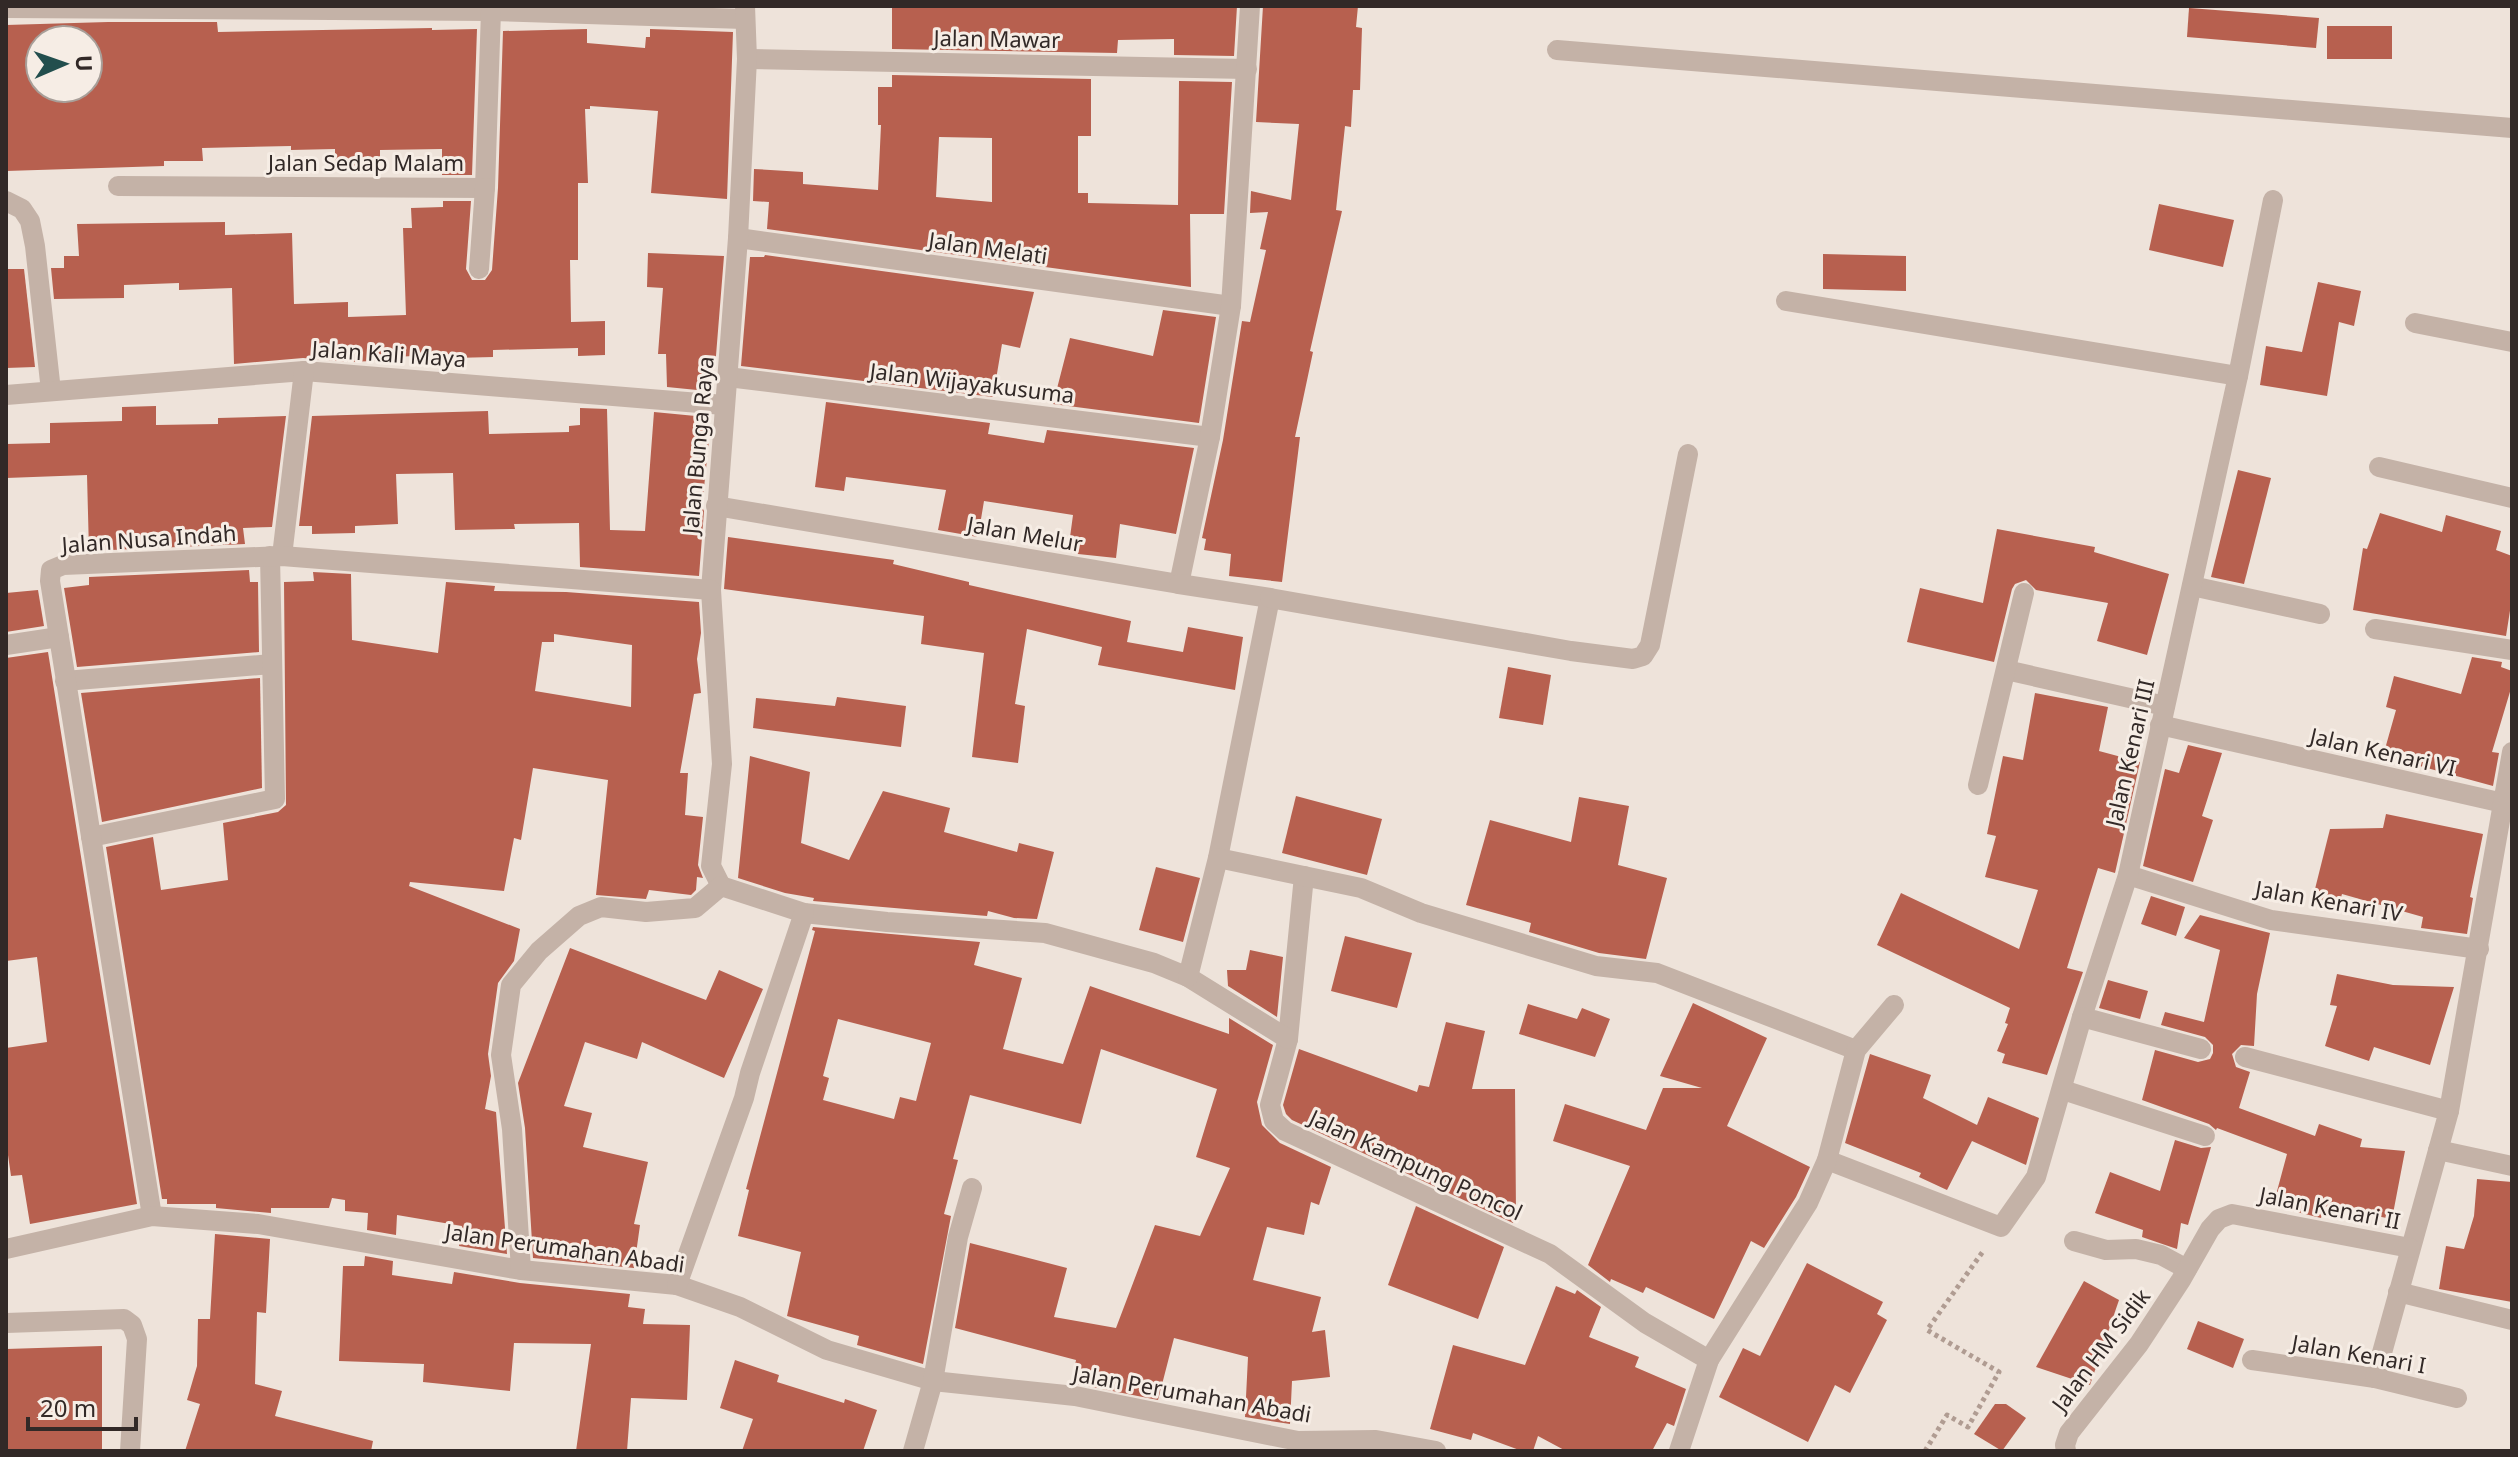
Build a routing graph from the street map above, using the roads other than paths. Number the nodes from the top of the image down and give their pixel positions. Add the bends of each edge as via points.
1 (1250, 6) edge
2 (6, 8) edge
3 (491, 11) junction
4 (744, 12) edge
5 (1557, 50) dead end
6 (747, 59) junction
7 (1247, 69) junction
8 (2512, 128) edge
9 (118, 186) dead end
10 (485, 188) junction
11 (2273, 200) dead end
12 (6, 201) edge
13 (738, 238) junction
14 (479, 269) dead end
15 (1786, 301) dead end
16 (1231, 306) junction
17 (2415, 323) dead end
18 (2512, 342) edge
19 (304, 371) junction
20 (2238, 376) junction
21 (728, 377) junction
22 (51, 391) junction
23 (6, 395) edge
24 (724, 405) junction
25 (1210, 437) junction
26 (1688, 454) dead end
27 (2379, 467) dead end
28 (2512, 498) edge
29 (716, 506) junction
30 (276, 556) junction
31 (1179, 584) junction
32 (2192, 586) junction
33 (711, 590) junction
34 (2024, 593) dead end
35 (1270, 598) junction
36 (2320, 614) dead end
37 (2375, 629) dead end
38 (59, 637) junction
39 (6, 645) edge
40 (2512, 650) edge
41 (272, 664) junction
42 (2006, 670) junction
43 (65, 681) junction
44 (2163, 715) junction
45 (2512, 752) edge
46 (1978, 785) dead end
47 (2507, 804) edge
48 (91, 837) junction
49 (1218, 858) junction
50 (2128, 875) junction
51 (1304, 876) junction
52 (721, 886) junction
53 (804, 913) junction
54 (2479, 949) junction
55 (1188, 977) junction
56 (1894, 1005) dead end
57 (2082, 1017) junction
58 (1288, 1039) junction
59 (2201, 1049) dead end
60 (1856, 1050) junction
61 (2245, 1057) dead end
62 (2063, 1090) junction
63 (2449, 1111) junction
64 (2205, 1136) dead end
65 (2438, 1150) junction
66 (1827, 1160) junction
67 (2512, 1166) edge
68 (972, 1188) dead end
69 (152, 1216) junction
70 (2074, 1241) dead end
71 (2410, 1248) junction
72 (6, 1249) edge
73 (521, 1270) junction
74 (2184, 1275) junction
75 (677, 1285) junction
76 (2398, 1292) junction
77 (2512, 1320) edge
78 (6, 1323) edge
79 (1709, 1360) junction
80 (2252, 1360) dead end
81 (2375, 1378) junction
82 (933, 1381) junction
83 (2457, 1398) dead end
84 (1298, 1446) edge
85 (130, 1451) edge
86 (913, 1451) edge
87 (1436, 1451) edge
88 (1679, 1451) edge
89 (2066, 1451) edge

1 - 7 street
2 - 3 street
3 - 4 street
3 - 10 street, Jalan Sedap Malam
4 - 6 street, Jalan Bunga Raya
5 - 8 street
6 - 7 street, Jalan Mawar
6 - 13 street, Jalan Bunga Raya
7 - 16 street
9 - 10 street, Jalan Sedap Malam
10 - 14 street
11 - 20 street, Jalan Kenari III
12 - 22 street via 22,209 30,221
13 - 16 street, Jalan Melati
13 - 21 street, Jalan Bunga Raya
15 - 20 street
16 - 25 street
17 - 18 street
19 - 22 street, Jalan Kali Maya
19 - 24 street, Jalan Kali Maya
19 - 30 street
20 - 32 street, Jalan Kenari III
21 - 24 street, Jalan Bunga Raya
21 - 25 street, Jalan Wijayakusuma
22 - 23 street, Jalan Kali Maya
24 - 29 street, Jalan Bunga Raya
25 - 31 street
26 - 35 street, Jalan Melur via 1655,625 1643,656 1625,659 1571,651
27 - 28 street
29 - 31 street, Jalan Melur
29 - 33 street, Jalan Bunga Raya
30 - 33 street, Jalan Nusa Indah
30 - 38 street, Jalan Nusa Indah via 63,565 51,570 50,581
30 - 41 street
31 - 35 street, Jalan Melur
32 - 36 street
32 - 44 street, Jalan Kenari III
33 - 52 street, Jalan Bunga Raya via 722,764 711,866
34 - 42 street
35 - 49 street
37 - 40 street
38 - 39 street
38 - 43 street, Jalan Nusa Indah
41 - 43 street
41 - 48 street via 275,799
42 - 44 street, Jalan Kenari VI
42 - 46 street
43 - 48 street, Jalan Nusa Indah
44 - 47 street, Jalan Kenari VI via 2254,748
44 - 50 street, Jalan Kenari III
45 - 47 street
47 - 54 street
48 - 69 street, Jalan Nusa Indah
49 - 51 street
49 - 55 street
50 - 54 street, Jalan Kenari IV via 2271,920
50 - 57 street, Jalan Kenari III
51 - 58 street, Jalan Kampung Poncol
51 - 60 street via 1361,888 1421,913 1596,966 1657,973
52 - 53 street
52 - 73 street via 695,908 646,912 601,907 579,916 511,985 501,1055 512,1129
53 - 55 street via 1045,933
53 - 75 street
54 - 63 street
55 - 58 street
56 - 60 street
57 - 59 street
57 - 62 street, Jalan Kenari III
58 - 79 street, Jalan Kampung Poncol via 1270,1105 1274,1121 1285,1131 1550,1254 1645,1323
60 - 66 street
61 - 63 street
62 - 64 street
62 - 66 street, Jalan Kenari III via 2036,1177 2001,1227
63 - 65 street
65 - 67 street
65 - 71 street
66 - 79 street via 1808,1203
68 - 82 street via 958,1237
69 - 72 street, Jalan Perumahan Abadi
69 - 73 street, Jalan Perumahan Abadi via 258,1224
70 - 74 street via 2161,1255
71 - 74 street, Jalan Kenari II via 2232,1214 2210,1229
71 - 76 street
73 - 75 street, Jalan Perumahan Abadi
74 - 89 street, Jalan HM Sidik via 2139,1344 2069,1433
75 - 82 street, Jalan Perumahan Abadi via 740,1307 827,1350
76 - 77 street
76 - 81 street
78 - 85 street via 124,1319 132,1325 137,1339
79 - 88 street
80 - 81 street, Jalan Kenari I
81 - 83 street, Jalan Kenari I
82 - 84 street, Jalan Perumahan Abadi via 1075,1396
82 - 86 street
84 - 87 street, Jalan Perumahan Abadi via 1376,1440

